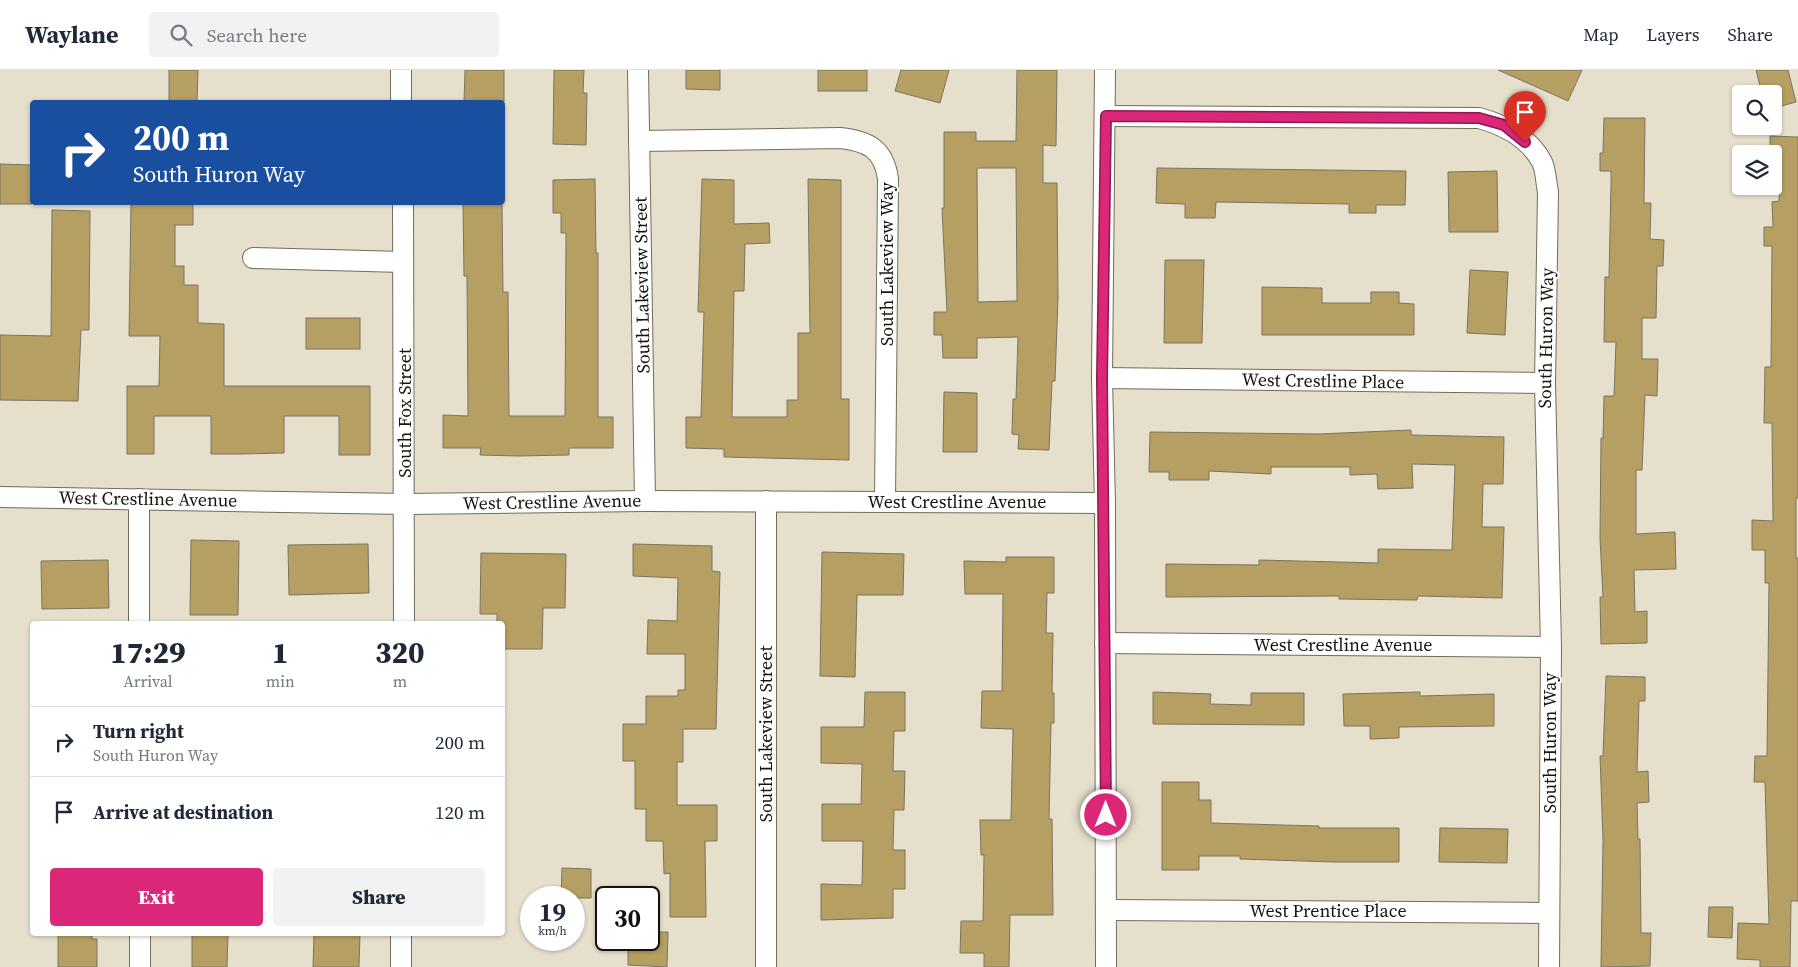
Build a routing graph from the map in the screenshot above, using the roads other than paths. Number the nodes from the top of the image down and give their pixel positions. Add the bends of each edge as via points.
1 (401, 70) edge
2 (638, 70) edge
3 (1105, 70) edge
4 (401, 100) edge
5 (1106, 116) junction
6 (639, 141) junction
7 (403, 205) edge
8 (253, 258) dead end
9 (404, 262) junction
10 (1102, 378) junction
11 (1544, 384) junction
12 (0, 497) edge
13 (139, 498) junction
14 (645, 501) junction
15 (766, 501) junction
16 (886, 501) junction
17 (1105, 503) junction
18 (406, 504) junction
19 (139, 621) edge
20 (404, 621) edge
21 (1105, 643) junction
22 (1551, 647) junction
23 (1106, 910) junction
24 (1549, 913) junction
25 (140, 936) edge
26 (402, 936) edge
27 (140, 967) edge
28 (401, 967) edge
29 (766, 967) edge
30 (1106, 967) edge
31 (1549, 967) edge

1 - 4 street
2 - 6 street, South Lakeview Street
3 - 5 street
5 - 10 street
5 - 11 street, South Huron Way via 1479,118 1504,125 1542,162 1548,192
6 - 14 street, South Lakeview Street
6 - 16 street, South Lakeview Way via 840,138 860,140 876,150 886,164
7 - 9 street, South Fox Street
8 - 9 street
9 - 18 street, South Fox Street
10 - 11 street, West Crestline Place
10 - 17 street
11 - 22 street, South Huron Way
12 - 13 street, West Crestline Avenue
13 - 18 street, West Crestline Avenue
13 - 19 street
14 - 15 street, West Crestline Avenue
14 - 18 street, West Crestline Avenue
15 - 16 street, West Crestline Avenue
15 - 29 street, South Lakeview Street
16 - 17 street, West Crestline Avenue
17 - 21 street
18 - 20 street, South Fox Street
21 - 22 street, West Crestline Avenue
21 - 23 street
22 - 24 street, South Huron Way
23 - 24 street, West Prentice Place
23 - 30 street
24 - 31 street, South Huron Way
25 - 27 street
26 - 28 street

